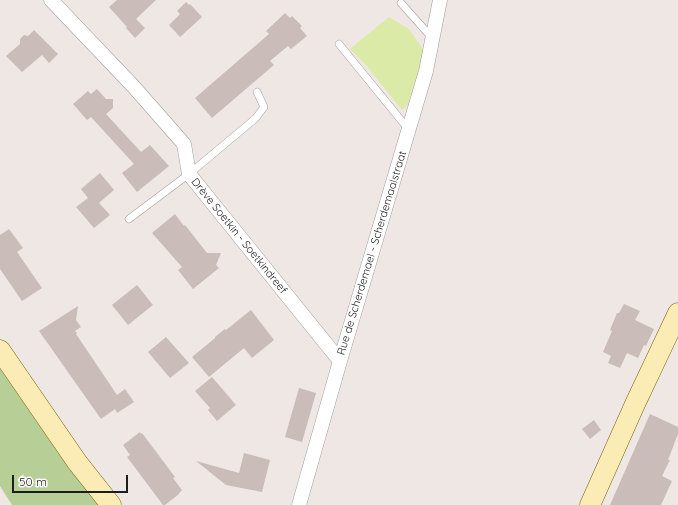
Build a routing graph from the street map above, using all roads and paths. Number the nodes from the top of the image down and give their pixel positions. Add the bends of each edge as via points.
1 (51, 0) edge
2 (440, 0) edge
3 (401, 3) dead end
4 (433, 39) junction
5 (339, 44) dead end
6 (257, 92) dead end
7 (409, 130) junction
8 (189, 174) junction
9 (129, 219) dead end
10 (678, 313) edge
11 (0, 350) edge
12 (340, 361) junction
13 (111, 505) edge
14 (299, 505) edge
15 (590, 505) edge

1 - 8 street, Drève Soetkin - Soetkindreef via 184,144
2 - 4 street, Rue de Scherdemael - Scherdemaalstraat
3 - 4 lane
4 - 7 street, Rue de Scherdemael - Scherdemaalstraat
5 - 7 lane
6 - 8 lane via 264,106 256,118
7 - 12 street, Rue de Scherdemael - Scherdemaalstraat
8 - 9 lane
8 - 12 street, Drève Soetkin - Soetkindreef
10 - 15 street
11 - 13 street via 77,462
12 - 14 street, Rue de Scherdemael - Scherdemaalstraat

